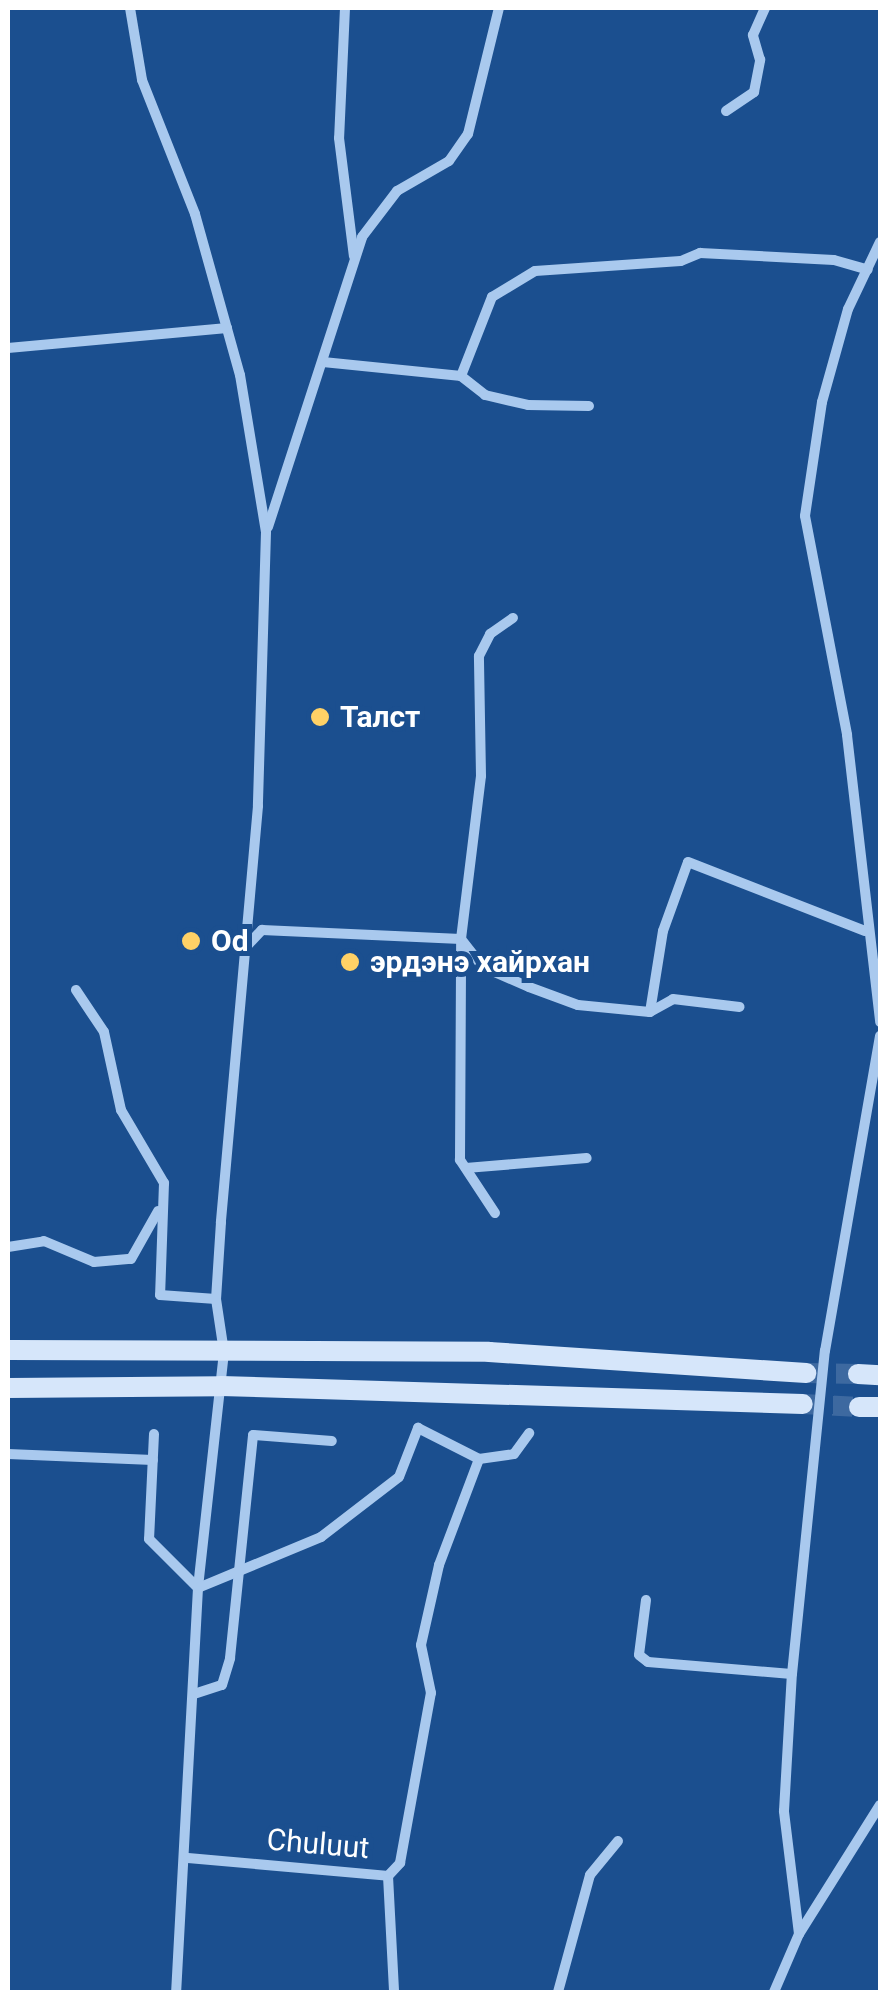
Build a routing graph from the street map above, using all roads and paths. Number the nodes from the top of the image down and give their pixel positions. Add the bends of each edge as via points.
1 (130, 8) edge
2 (345, 8) edge
3 (499, 8) edge
4 (765, 8) edge
5 (726, 111) dead end
6 (880, 242) edge
7 (354, 258) junction
8 (868, 270) junction
9 (227, 328) junction
10 (8, 348) edge
11 (323, 362) junction
12 (462, 376) junction
13 (589, 406) dead end
14 (266, 532) junction
15 (514, 618) dead end
16 (865, 931) junction
17 (461, 939) junction
18 (244, 949) junction
19 (76, 990) dead end
20 (740, 1007) dead end
21 (650, 1012) junction
22 (880, 1022) edge
23 (880, 1036) edge
24 (587, 1158) dead end
25 (466, 1168) junction
26 (164, 1183) junction
27 (495, 1213) dead end
28 (8, 1246) edge
29 (216, 1299) junction
30 (8, 1350) edge
31 (224, 1352) junction
32 (806, 1374) tunnel mouth
33 (858, 1374) tunnel mouth
34 (880, 1374) edge
35 (221, 1386) junction
36 (8, 1388) edge
37 (803, 1404) tunnel mouth
38 (529, 1433) dead end
39 (154, 1434) dead end
40 (332, 1442) dead end
41 (8, 1454) edge
42 (153, 1460) junction
43 (480, 1460) junction
44 (241, 1572) junction
45 (198, 1588) junction
46 (646, 1600) dead end
47 (792, 1674) junction
48 (194, 1694) junction
49 (880, 1805) edge
50 (618, 1841) dead end
51 (188, 1858) junction
52 (388, 1876) junction
53 (799, 1934) junction
54 (176, 1992) edge
55 (394, 1992) edge
56 (558, 1992) edge
57 (774, 1992) edge

1 - 9 street via 142,80 194,214
2 - 7 street via 339,138
3 - 7 street via 468,134 449,160 380,210
4 - 5 street via 754,35 760,60 754,92
6 - 8 street
7 - 11 street
8 - 12 street via 834,260 700,253 534,271 492,297
8 - 16 street via 822,402 806,516 847,735
9 - 10 street
9 - 14 street
11 - 12 street
11 - 14 street
12 - 13 street via 486,394 528,405
14 - 18 street via 258,806
15 - 17 street via 490,634 479,656 481,776
16 - 21 street via 688,862 663,931
16 - 22 street
17 - 18 street via 262,930
17 - 21 street via 483,967 529,987 578,1005
17 - 25 street
18 - 29 street
19 - 26 street via 104,1032 121,1110
20 - 21 street via 672,999
23 - 47 street via 825,1351
24 - 25 street
25 - 27 street
26 - 28 street via 154,1230 130,1258 94,1262 44,1240
26 - 29 street via 160,1295
29 - 31 street
30 - 31 main road
31 - 32 main road via 489,1352
31 - 35 street
33 - 34 main road
35 - 36 main road
35 - 37 main road
35 - 45 street
38 - 43 street via 514,1454
39 - 42 street
40 - 44 street via 253,1435
41 - 42 street
42 - 45 street via 149,1538
43 - 44 street via 418,1428 399,1477 372,1499 321,1537
43 - 52 street via 438,1565 421,1646 431,1693 400,1863
44 - 45 street
44 - 48 street via 222,1685
45 - 48 street
46 - 47 street via 640,1655 648,1662
47 - 53 street via 784,1811
48 - 51 street
49 - 53 street
50 - 56 street via 590,1874
51 - 52 street, Chuluut
51 - 54 street
52 - 55 street, Chuluut
53 - 57 street

